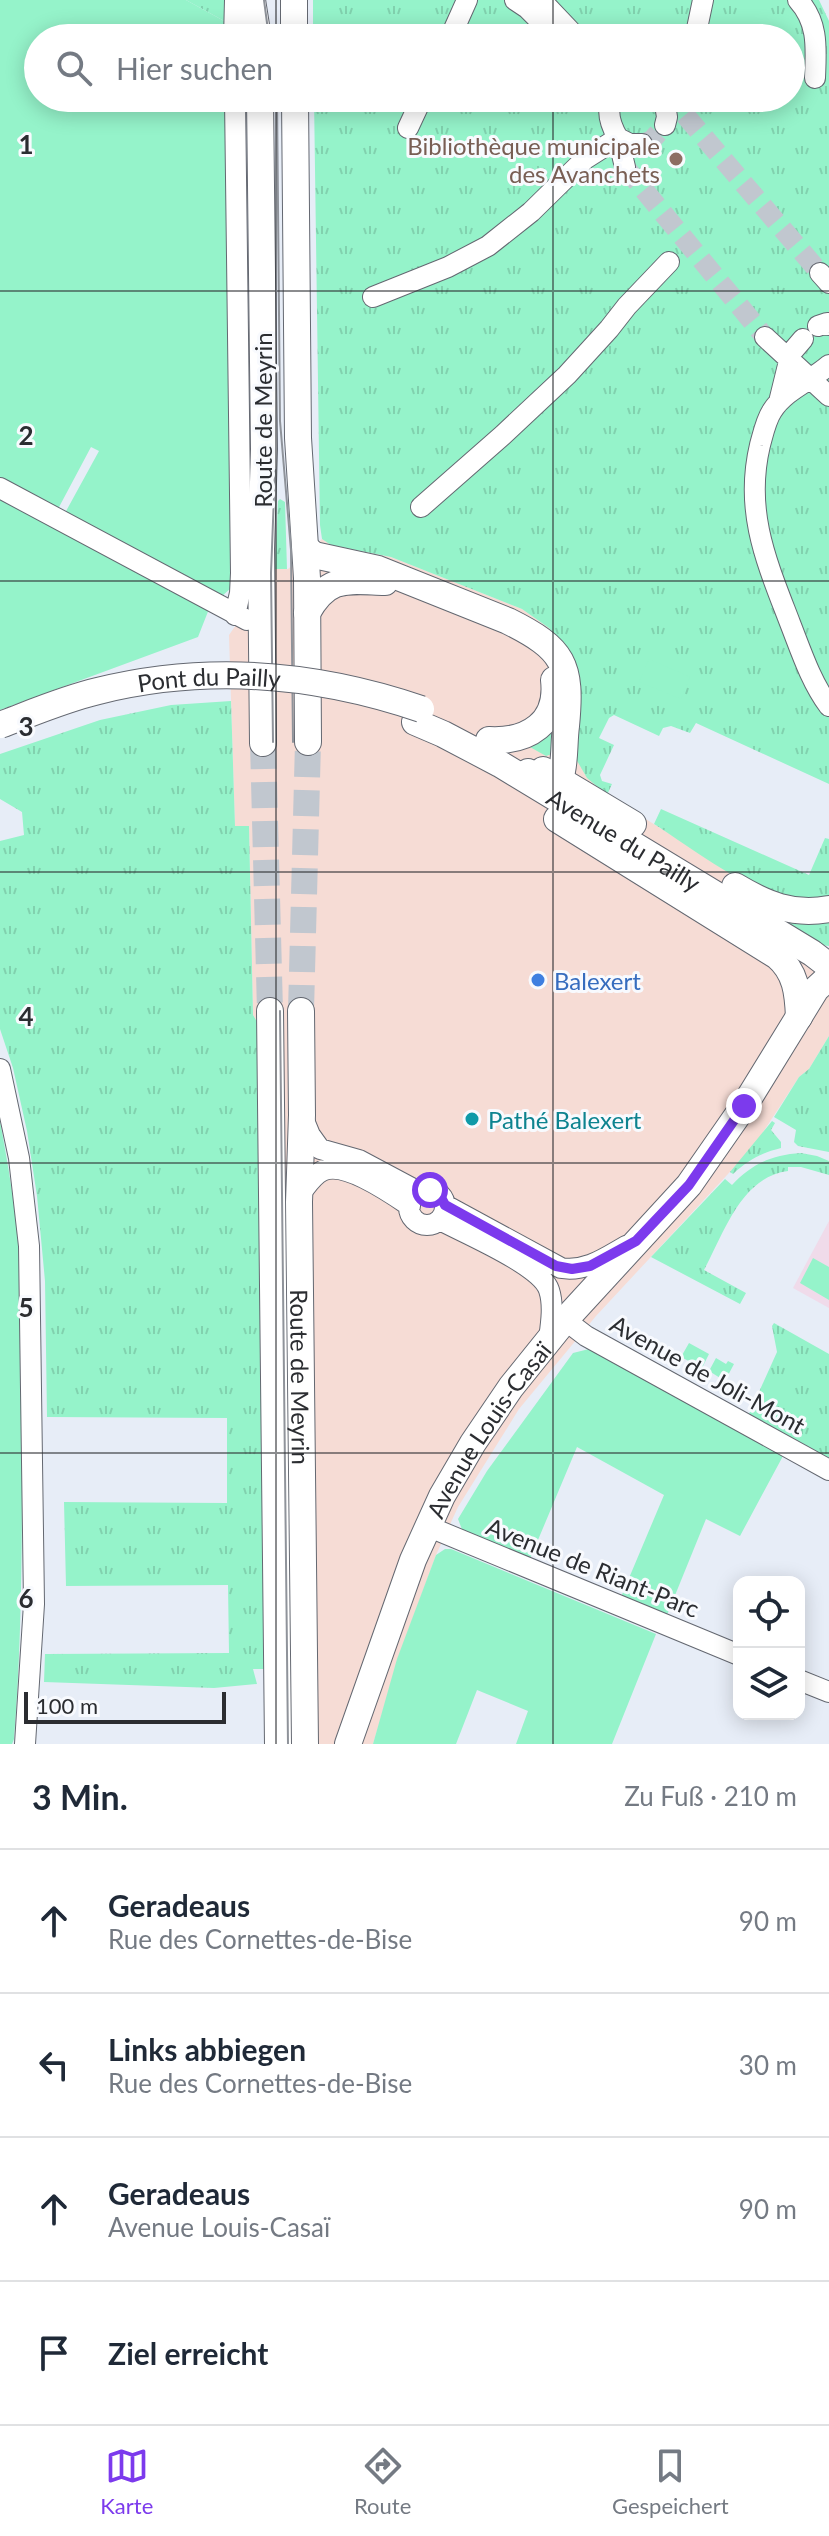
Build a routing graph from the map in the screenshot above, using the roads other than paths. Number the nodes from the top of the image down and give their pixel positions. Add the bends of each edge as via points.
1 (235, 0) edge
2 (252, 0) edge
3 (294, 0) edge
4 (467, 0) edge
5 (515, 0) edge
6 (541, 0) edge
7 (703, 0) edge
8 (798, 0) edge
9 (234, 24) edge
10 (256, 24) edge
11 (294, 24) edge
12 (456, 24) edge
13 (543, 24) edge
14 (564, 24) edge
15 (698, 24) edge
16 (815, 78) dead end
17 (235, 112) edge
18 (260, 112) edge
19 (295, 112) edge
20 (415, 112) edge
21 (609, 112) edge
22 (683, 112) edge
23 (685, 115) tunnel mouth
24 (408, 128) dead end
25 (618, 138) junction
26 (642, 144) dead end
27 (625, 167) tunnel mouth
28 (669, 262) dead end
29 (373, 297) dead end
30 (817, 330) edge
31 (765, 337) tunnel mouth
32 (790, 358) junction
33 (829, 365) edge
34 (809, 379) junction
35 (829, 396) edge
36 (779, 402) junction
37 (0, 488) edge
38 (421, 507) dead end
39 (306, 548) junction
40 (410, 583) junction
41 (307, 613) junction
42 (235, 615) junction
43 (261, 627) junction
44 (534, 637) junction
45 (829, 706) edge
46 (418, 716) junction
47 (0, 725) edge
48 (0, 740) edge
49 (308, 742) tunnel mouth
50 (263, 743) tunnel mouth
51 (492, 753) junction
52 (558, 778) junction
53 (829, 909) edge
54 (829, 966) edge
55 (829, 977) edge
56 (829, 999) edge
57 (270, 1011) tunnel mouth
58 (301, 1011) tunnel mouth
59 (799, 1017) junction
60 (0, 1069) edge
61 (302, 1115) junction
62 (689, 1185) junction
63 (299, 1195) junction
64 (415, 1199) junction
65 (442, 1212) junction
66 (636, 1241) junction
67 (557, 1330) junction
68 (829, 1470) edge
69 (427, 1526) junction
70 (733, 1653) edge
71 (805, 1682) edge
72 (829, 1692) edge
73 (360, 1716) junction
74 (25, 1744) edge
75 (278, 1744) edge
76 (305, 1744) edge
77 (348, 1744) edge
78 (358, 1744) edge

1 - 9 street
2 - 10 main road
3 - 11 main road
4 - 12 street
5 - 13 street
6 - 14 street
7 - 15 street
8 - 16 street via 817,40
17 - 42 street, Route de Meyrin via 241,573
18 - 43 main road, Route de Meyrin
19 - 39 main road, Route de Meyrin via 298,438
20 - 24 street
21 - 25 street
22 - 23 street
25 - 26 street
25 - 27 street
25 - 29 street via 585,159 488,246
28 - 38 street via 567,375
30 - 32 street via 795,346
31 - 32 street
32 - 34 street
32 - 36 street
33 - 34 street
34 - 35 street
34 - 36 street
36 - 45 street via 770,413 757,457 758,531 769,571
37 - 42 street
39 - 40 main road via 314,555 378,569
39 - 41 main road, Route de Meyrin
40 - 41 main road via 339,582 319,594
40 - 44 main road via 508,621
41 - 49 main road, Route de Meyrin
42 - 43 street
43 - 50 main road, Route de Meyrin
44 - 51 main road via 555,683 550,711 537,729 505,740
44 - 52 main road via 556,652 567,676
46 - 47 main road, Pont du Pailly, bridge via 383,696 326,682 210,674 110,688
46 - 48 main road, Pont du Pailly via 324,696 211,689 100,705
46 - 51 main road, Avenue du Pailly
51 - 52 main road, Avenue du Pailly
51 - 54 main road, Avenue du Pailly
51 - 59 main road via 497,767 524,787 540,808 777,956 793,977
52 - 53 main road, Avenue du Pailly via 753,897 792,911
55 - 59 main road, Avenue Louis-Casaï
56 - 62 main road, Avenue Louis-Casaï via 744,1137 711,1174
57 - 75 main road, Route de Meyrin
58 - 61 main road, Route de Meyrin
59 - 62 main road, Avenue Louis-Casaï
60 - 74 street via 19,1158 29,1246 34,1604
61 - 63 main road, Route de Meyrin
61 - 64 street via 320,1149 359,1160
62 - 66 main road, Avenue Louis-Casaï
63 - 64 street via 318,1174 340,1169 395,1196
63 - 76 main road, Route de Meyrin
64 - 65 street via 426,1190 437,1192
64 - 65 street via 413,1218 421,1224 430,1225
65 - 66 street via 565,1269 590,1266
65 - 67 street via 540,1276 550,1293
66 - 67 main road, Avenue Louis-Casaï
67 - 68 street, Avenue de Joli-Mont via 586,1336
67 - 69 main road, Avenue Louis-Casaï via 486,1423
69 - 70 street, Avenue de Riant-Parc
69 - 73 main road, Avenue Louis-Casaï
71 - 72 street
73 - 77 main road, Avenue Louis-Casaï
73 - 78 main road, Avenue Louis-Casaï

